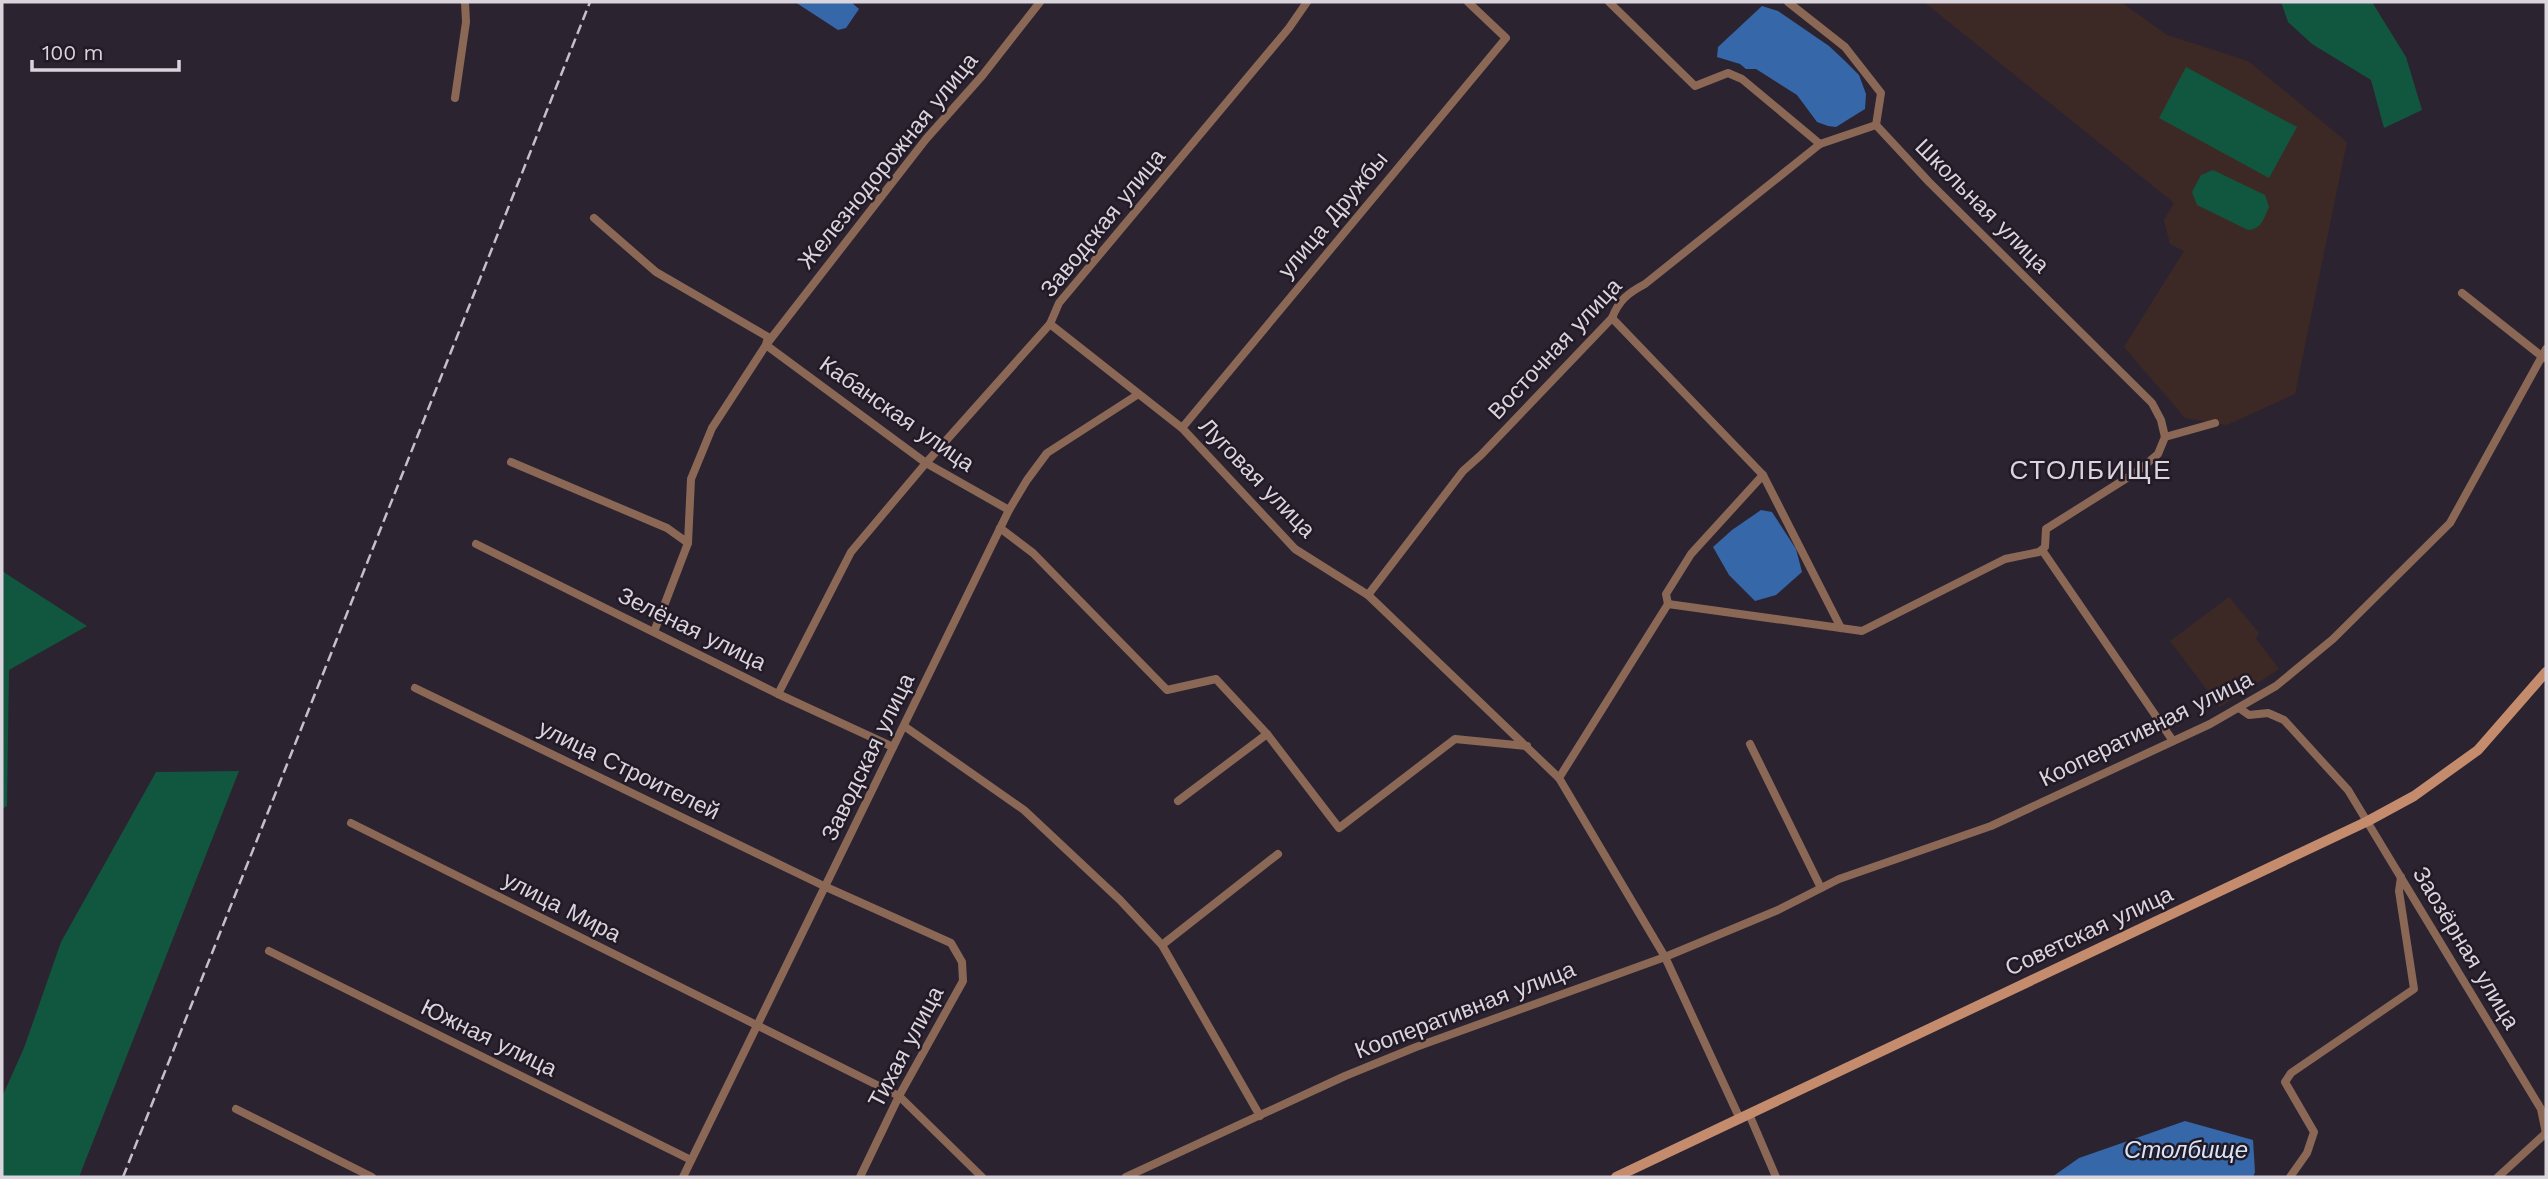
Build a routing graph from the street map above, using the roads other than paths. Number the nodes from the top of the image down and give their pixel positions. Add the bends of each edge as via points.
1 (465, 2) edge
2 (1040, 2) edge
3 (1307, 2) edge
4 (1468, 2) edge
5 (1609, 2) edge
6 (1788, 2) edge
7 (455, 98) dead end
8 (1876, 125) junction
9 (1820, 144) junction
10 (594, 218) dead end
11 (2462, 293) dead end
12 (1612, 318) junction
13 (1050, 324) junction
14 (766, 345) junction
15 (2545, 356) edge
16 (1137, 395) junction
17 (2215, 423) dead end
18 (1181, 428) junction
19 (2165, 437) junction
20 (511, 462) dead end
21 (926, 463) junction
22 (1763, 475) junction
23 (1009, 510) junction
24 (1000, 528) junction
25 (688, 543) junction
26 (475, 544) dead end
27 (2042, 550) junction
28 (1368, 595) junction
29 (1668, 604) junction
30 (1841, 628) junction
31 (654, 632) junction
32 (2546, 672) edge
33 (415, 688) dead end
34 (778, 694) junction
35 (2239, 708) junction
36 (904, 726) junction
37 (1268, 734) junction
38 (2173, 741) junction
39 (1750, 744) dead end
40 (1527, 746) junction
41 (893, 747) junction
42 (1559, 778) junction
43 (1178, 801) dead end
44 (2368, 821) junction
45 (351, 823) dead end
46 (1278, 854) dead end
47 (2401, 876) junction
48 (826, 887) junction
49 (1821, 888) junction
50 (1162, 945) junction
51 (269, 951) dead end
52 (1665, 957) junction
53 (756, 1026) junction
54 (900, 1096) junction
55 (236, 1110) dead end
56 (1260, 1116) junction
57 (1744, 1117) junction
58 (2546, 1133) edge
59 (691, 1160) junction
60 (372, 1177) edge
61 (683, 1177) edge
62 (860, 1177) edge
63 (982, 1177) edge
64 (1126, 1177) edge
65 (1616, 1177) edge
66 (1776, 1177) edge
67 (2290, 1177) edge
68 (2498, 1177) edge

1 - 7 street
2 - 14 street, Железнодорожная улица via 926,139
3 - 13 street, Заводская улица via 1059,303
4 - 18 street, улица Дружбы via 1506,38
5 - 9 street via 1695,86 1728,73 1742,79
6 - 8 street via 1846,47 1881,93
8 - 9 street, Восточная улица
8 - 19 street, Школьная улица via 2151,403
9 - 12 street, Восточная улица via 1645,284 1626,294
10 - 14 street, Кабанская улица via 656,272 768,337
11 - 15 street
12 - 22 street
12 - 28 street, Восточная улица via 1463,471
13 - 16 street, Луговая улица
13 - 21 street, Заводская улица
14 - 21 street, Кабанская улица
14 - 25 street via 712,428 691,479
15 - 35 street, Кооперативная улица via 2450,523 2304,665
16 - 18 street, Луговая улица
16 - 23 street, Заводская улица via 1047,453
17 - 19 street
18 - 28 street, Луговая улица via 1295,549
19 - 27 street via 2158,454 2144,467 2046,529
20 - 25 street via 667,528
21 - 23 street, Кабанская улица
21 - 34 street, Заводская улица via 852,552
22 - 29 street via 1690,554 1666,594
22 - 30 street
23 - 24 street, Заводская улица
24 - 36 street, Заводская улица
24 - 37 street via 1033,553 1167,690 1216,679
25 - 31 street
26 - 31 street, Зелёная улица
27 - 30 street via 2005,559 1862,632
27 - 38 street
28 - 40 street, Луговая улица
29 - 30 street
29 - 42 street
31 - 34 street, Зелёная улица
32 - 44 street, Советская улица via 2478,750 2414,796
33 - 48 street, улица Строителей
34 - 41 street, Зелёная улица
35 - 38 street, Кооперативная улица
35 - 44 street, Заозёрная улица via 2249,715 2268,713 2284,720 2348,790
36 - 41 street, Заводская улица
36 - 50 street via 1024,810
37 - 40 street via 1339,828 1455,739
37 - 43 street
38 - 49 street, Кооперативная улица via 1991,826
39 - 49 street
40 - 42 street, Луговая улица
41 - 48 street, Заводская улица
42 - 52 street, Луговая улица
44 - 47 street, Заозёрная улица
44 - 57 street, Советская улица
45 - 53 street, улица Мира
46 - 50 street
47 - 58 street, Заозёрная улица via 2541,1109
47 - 67 street via 2399,891 2414,989 2291,1073 2285,1082 2314,1132 2307,1153
48 - 53 street, Заводская улица
48 - 54 street, Тихая улица via 951,943 962,962 963,981
49 - 52 street, Кооперативная улица
50 - 56 street
51 - 59 street, Южная улица
52 - 56 street, Кооперативная улица via 1416,1047
52 - 57 street, Луговая улица
53 - 54 street
53 - 59 street, Заводская улица
54 - 62 street, Тихая улица
54 - 63 street
55 - 60 street
56 - 64 street, Кооперативная улица
57 - 65 street, Советская улица
57 - 66 street, Луговая улица
58 - 68 street
59 - 61 street, Заводская улица

